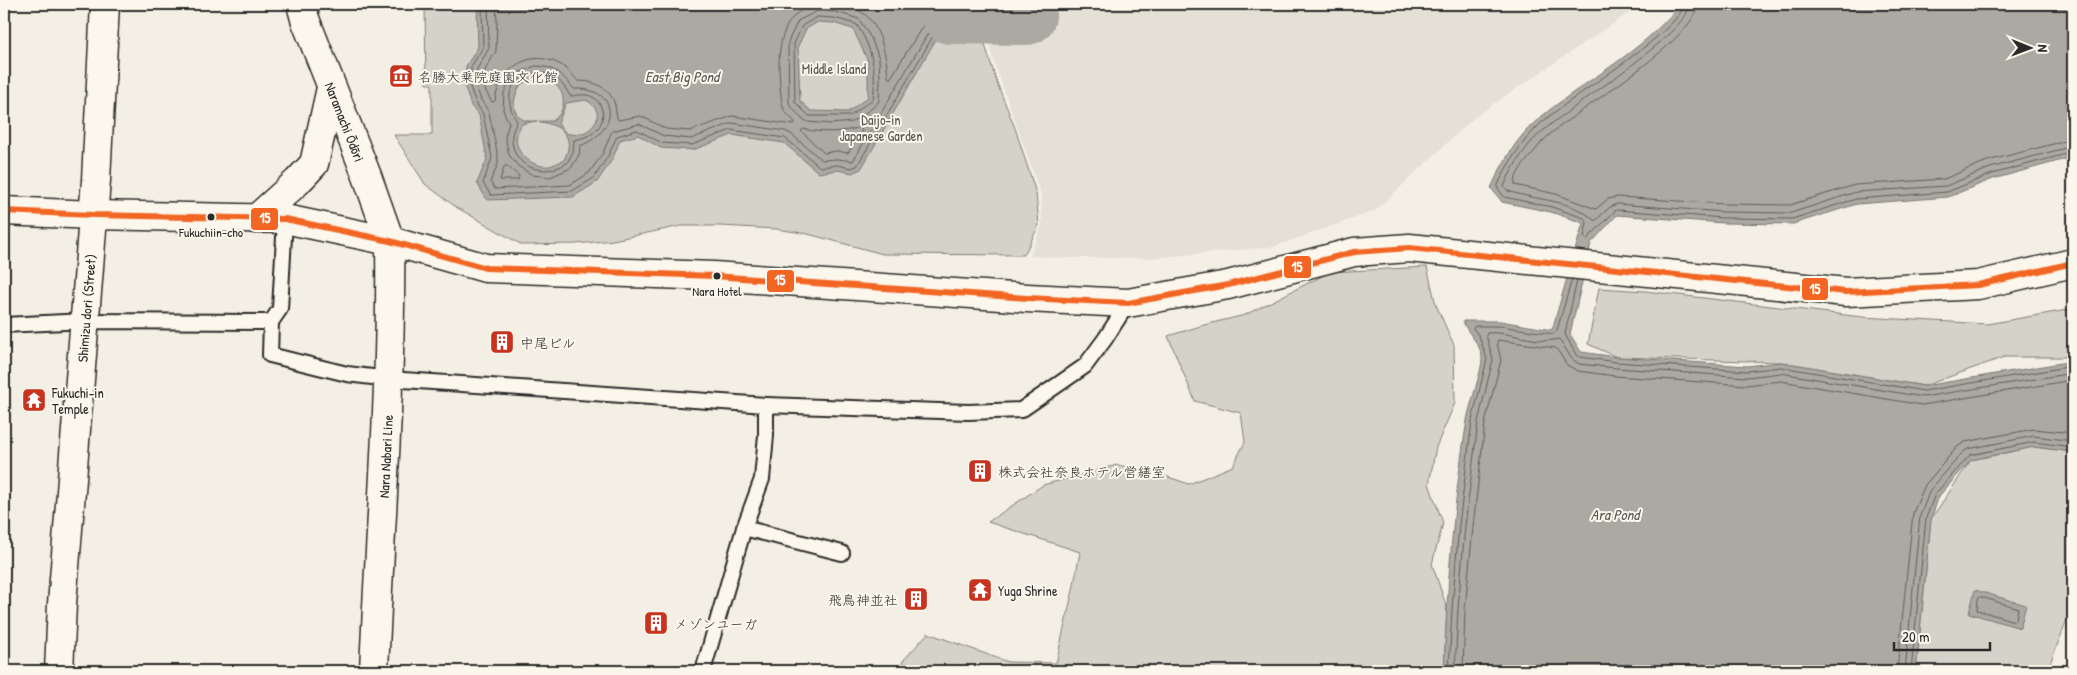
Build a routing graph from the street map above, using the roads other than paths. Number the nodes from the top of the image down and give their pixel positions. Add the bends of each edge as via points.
1 (105, 4) edge
2 (301, 4) edge
3 (331, 88) junction
4 (4, 211) edge
5 (93, 216) junction
6 (256, 219) junction
7 (285, 219) junction
8 (390, 241) junction
9 (2073, 263) edge
10 (1128, 303) junction
11 (85, 320) junction
12 (271, 322) junction
13 (4, 325) edge
14 (389, 379) junction
15 (766, 405) junction
16 (744, 528) junction
17 (842, 552) dead end
18 (59, 671) edge
19 (374, 671) edge
20 (703, 671) edge

1 - 5 main road, Shimizu dori (Street)
2 - 3 main road, Naramachi Ōdōri
3 - 6 main road via 314,164
3 - 8 main road, Naramachi Ōdōri
4 - 5 main road
5 - 6 main road
5 - 11 main road, Shimizu dori (Street)
6 - 7 main road
7 - 8 main road
7 - 12 lane via 280,309
8 - 10 main road via 486,268 714,276
8 - 14 main road, Nara Nabari Line
9 - 10 main road via 1978,285 1846,292 1409,248 1354,252 1228,285
10 - 15 lane via 1085,366 1021,410 968,412
11 - 12 lane
11 - 13 lane
11 - 18 main road, Shimizu dori (Street)
12 - 14 lane via 270,356 347,374
14 - 15 lane
14 - 19 main road, Nara Nabari Line
15 - 16 lane via 762,479
16 - 17 lane
16 - 20 lane

